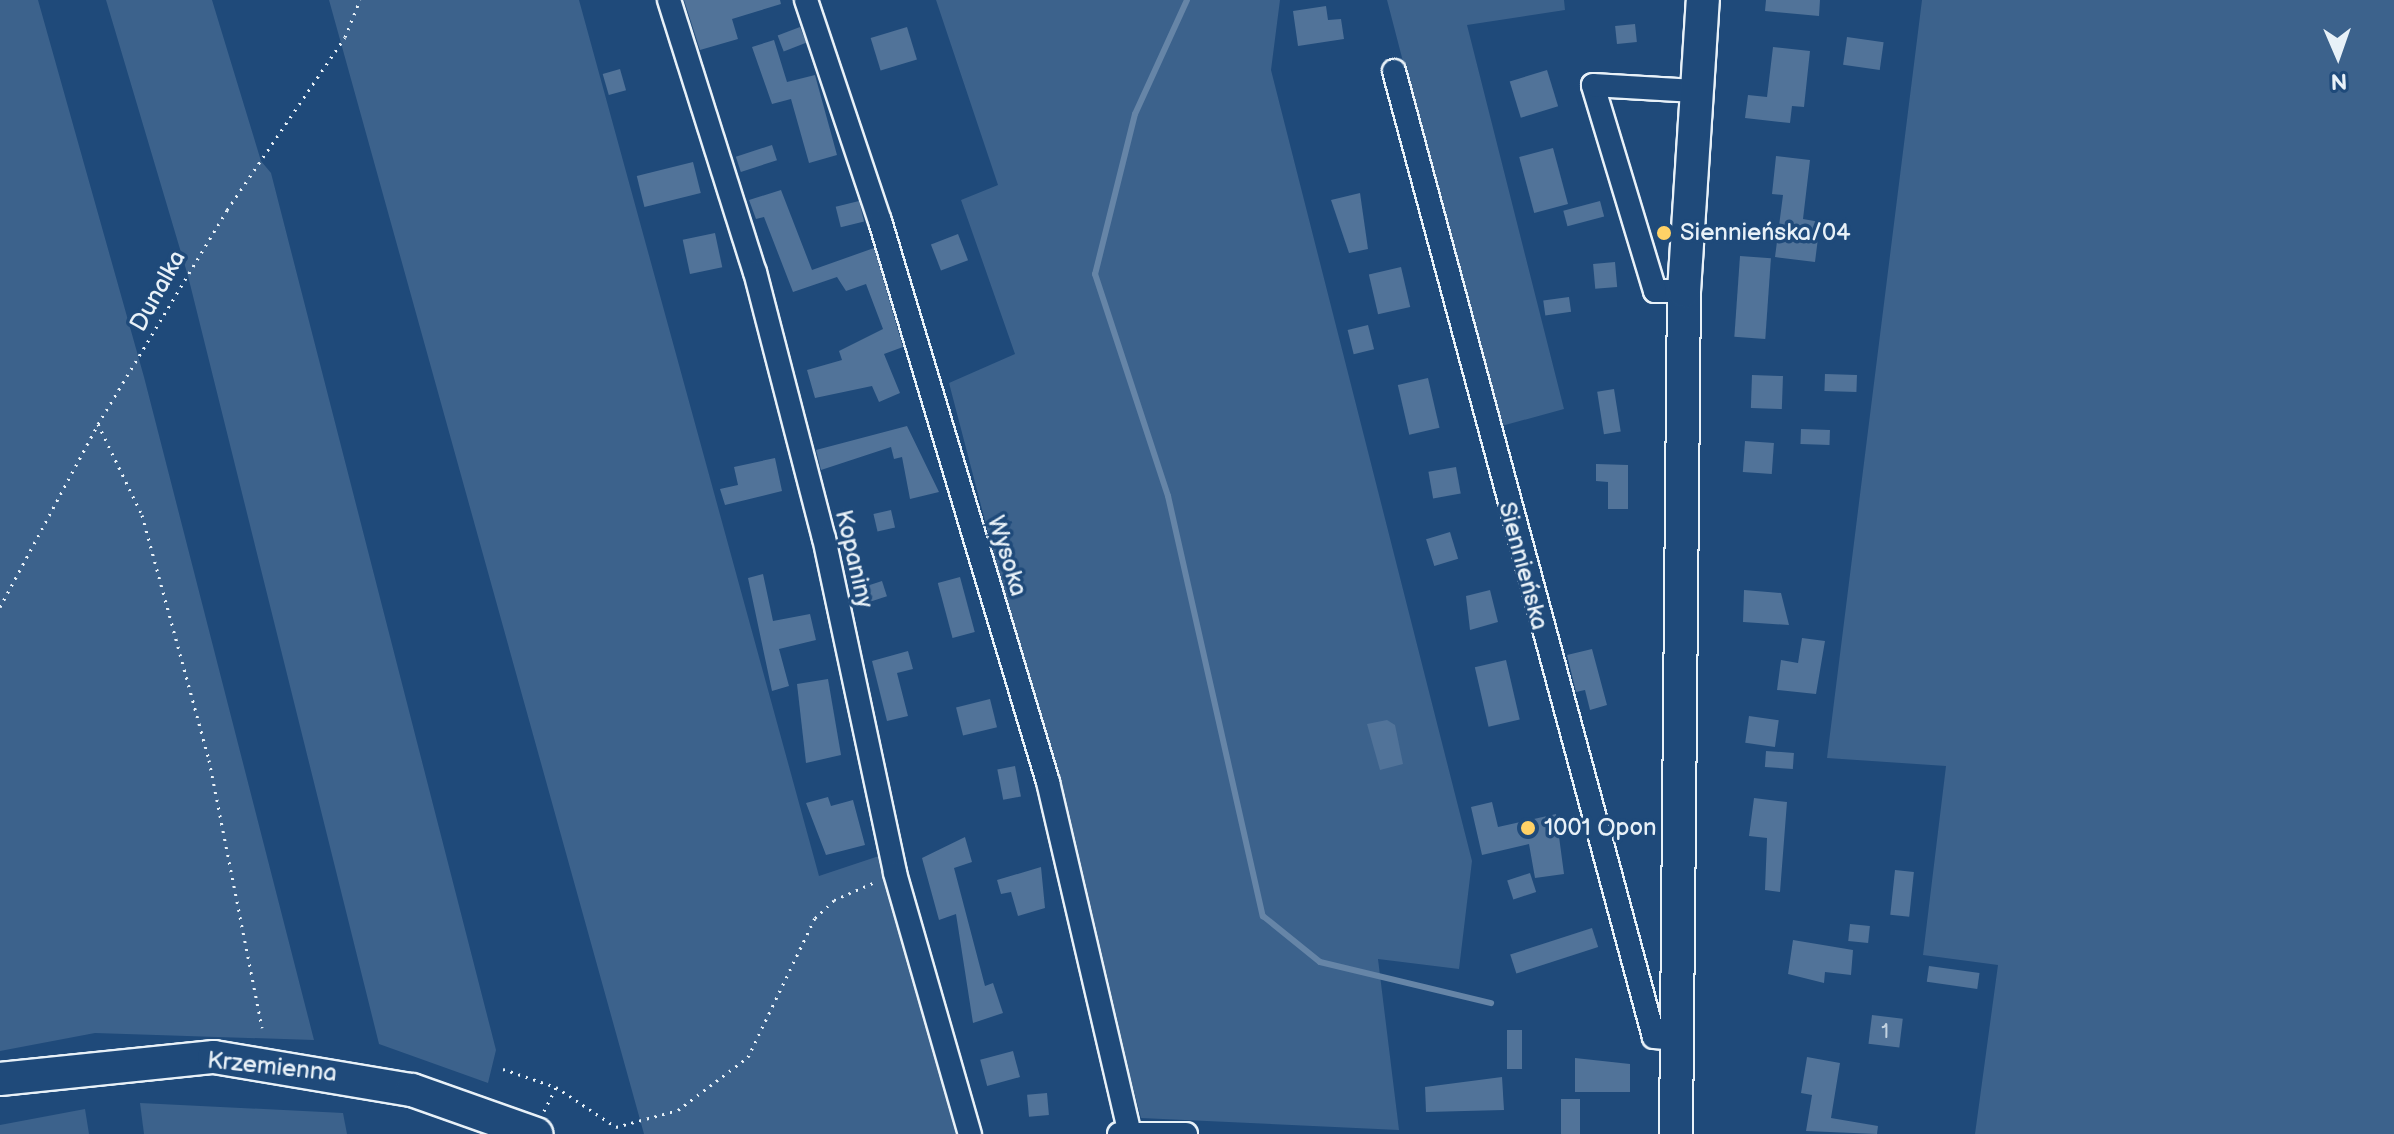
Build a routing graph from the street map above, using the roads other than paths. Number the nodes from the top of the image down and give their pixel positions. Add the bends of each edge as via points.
1 (669, 0) edge
2 (806, 0) edge
3 (1703, 0) edge
4 (1394, 71) dead end
5 (1695, 91) junction
6 (1684, 291) junction
7 (1677, 1039) junction
8 (0, 1079) edge
9 (535, 1134) edge
10 (970, 1134) edge
11 (1126, 1134) edge
12 (1186, 1134) edge
13 (1676, 1134) edge

1 - 10 street, Kopaniny via 755,272 824,538 895,873
2 - 11 street, Wysoka via 880,221 1048,782
3 - 5 main road
4 - 7 street, Siennieńska via 1654,1037
5 - 6 main road
5 - 6 street via 1593,85 1655,291
6 - 7 main road
7 - 13 main road
8 - 9 main road, Krzemienna via 214,1057 412,1090
11 - 12 street

